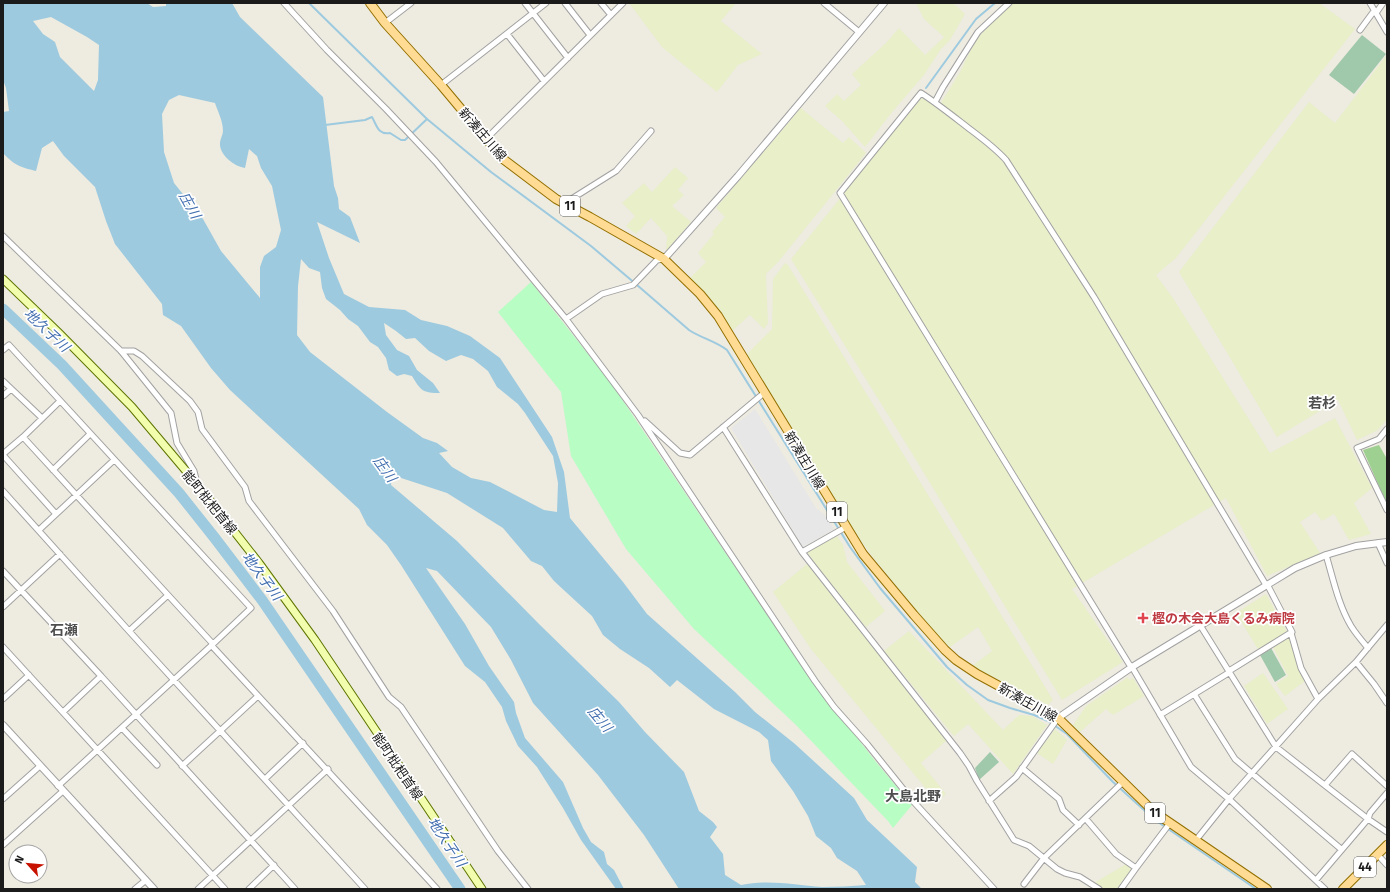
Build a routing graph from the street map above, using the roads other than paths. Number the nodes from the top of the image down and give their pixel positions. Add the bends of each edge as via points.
1 (284, 3) edge
2 (370, 3) edge
3 (411, 3) edge
4 (525, 3) edge
5 (546, 3) edge
6 (565, 3) edge
7 (601, 3) edge
8 (623, 3) edge
9 (824, 3) edge
10 (1009, 3) edge
11 (1370, 3) edge
12 (1383, 3) edge
13 (883, 4) edge
14 (1375, 12) junction
15 (533, 13) junction
16 (611, 15) junction
17 (385, 23) junction
18 (1360, 30) dead end
19 (859, 32) junction
20 (1387, 32) edge
21 (507, 34) junction
22 (590, 35) junction
23 (568, 58) junction
24 (544, 81) junction
25 (441, 86) junction
26 (935, 102) junction
27 (651, 131) dead end
28 (485, 140) junction
29 (565, 204) junction
30 (3, 236) edge
31 (664, 259) junction
32 (3, 279) edge
33 (566, 319) junction
34 (3, 350) edge
35 (121, 351) junction
36 (3, 381) edge
37 (11, 388) junction
38 (764, 393) junction
39 (3, 396) edge
40 (60, 401) junction
41 (638, 415) junction
42 (42, 418) junction
43 (723, 427) junction
44 (1387, 429) edge
45 (90, 434) junction
46 (23, 437) junction
47 (3, 454) edge
48 (114, 460) junction
49 (53, 470) junction
50 (197, 484) junction
51 (3, 491) edge
52 (77, 495) junction
53 (1387, 510) edge
54 (56, 514) junction
55 (846, 527) junction
56 (39, 530) junction
57 (1387, 542) edge
58 (1378, 543) junction
59 (802, 552) junction
60 (60, 554) junction
61 (1326, 555) junction
62 (1387, 563) edge
63 (3, 571) edge
64 (1266, 584) junction
65 (20, 590) junction
66 (168, 595) junction
67 (3, 607) edge
68 (1200, 625) junction
69 (1387, 625) edge
70 (129, 631) junction
71 (1291, 633) junction
72 (213, 645) junction
73 (3, 647) edge
74 (1368, 648) junction
75 (1356, 662) junction
76 (1132, 667) junction
77 (1230, 672) junction
78 (29, 675) junction
79 (101, 676) junction
80 (174, 680) junction
81 (1194, 694) junction
82 (258, 696) junction
83 (3, 699) edge
84 (1318, 699) junction
85 (1387, 703) edge
86 (63, 712) junction
87 (136, 715) junction
88 (1160, 716) junction
89 (1058, 718) junction
90 (3, 726) edge
91 (122, 728) junction
92 (220, 730) junction
93 (303, 744) junction
94 (1276, 747) junction
95 (97, 751) junction
96 (157, 765) dead end
97 (40, 766) junction
98 (182, 766) junction
99 (1022, 768) junction
100 (328, 769) junction
101 (1252, 774) junction
102 (265, 779) junction
103 (1123, 782) junction
104 (1325, 785) junction
105 (58, 786) junction
106 (1387, 786) edge
107 (63, 791) junction
108 (1387, 793) edge
109 (3, 799) edge
110 (1229, 799) junction
111 (989, 800) junction
112 (289, 805) junction
113 (1086, 819) junction
114 (1368, 819) junction
115 (1170, 823) junction
116 (1079, 825) junction
117 (1387, 832) edge
118 (250, 840) junction
119 (1196, 840) junction
120 (3, 845) edge
121 (1387, 845) edge
122 (1342, 849) junction
123 (1377, 854) junction
124 (1044, 858) junction
125 (1387, 865) edge
126 (274, 866) junction
127 (1136, 868) junction
128 (213, 876) junction
129 (146, 880) junction
130 (1316, 880) junction
131 (1024, 884) dead end
132 (135, 889) edge
133 (154, 889) edge
134 (198, 889) edge
135 (225, 889) edge
136 (249, 889) edge
137 (295, 889) edge
138 (365, 889) edge
139 (437, 889) edge
140 (482, 889) edge
141 (528, 889) edge
142 (994, 889) edge
143 (1099, 889) edge
144 (1121, 889) edge
145 (1267, 889) edge
146 (1325, 889) edge
147 (1343, 889) edge

1 - 33 street via 436,162
2 - 17 main road, 新湊庄川線 / 11
3 - 17 street
4 - 15 street
5 - 15 street
6 - 22 street
7 - 16 street
8 - 16 street
9 - 19 street
10 - 26 street via 978,32
11 - 14 street
12 - 14 street
13 - 19 street
14 - 18 street
14 - 20 street
15 - 21 street
15 - 23 street
16 - 22 street
17 - 25 main road, 新湊庄川線 / 11
19 - 31 street via 738,176
21 - 24 street
21 - 25 street
22 - 23 street
23 - 24 street
24 - 28 street
25 - 28 main road, 新湊庄川線 / 11
26 - 64 street via 1006,160 1094,297
26 - 76 street via 921,93 840,193
27 - 29 street via 616,171
28 - 29 main road, 新湊庄川線 / 11 via 503,159
29 - 31 main road, 新湊庄川線 / 11
30 - 35 street
31 - 33 street via 657,260 635,283 602,294
31 - 38 main road, 新湊庄川線 / 11 via 718,316
32 - 50 main road, 能町枇杷首線 via 132,407
33 - 41 street
34 - 40 street via 9,345
35 - 50 street via 171,413 177,443 194,470
35 - 141 street via 134,351 142,356 190,401 198,412 202,429 245,487 249,501 333,611 389,697 401,707 494,845
36 - 37 street
37 - 39 street
37 - 42 street
38 - 43 street
38 - 55 main road, 新湊庄川線 / 11
40 - 42 street
40 - 45 street
41 - 43 street via 680,453 690,455
41 - 142 street via 834,707 912,800
42 - 46 street
43 - 59 street
44 - 53 street via 1379,439 1357,448
45 - 48 street
45 - 49 street
46 - 47 street
46 - 49 street
47 - 54 street
48 - 52 street
48 - 72 street via 251,608
49 - 52 street
50 - 140 main road, 能町枇杷首線 via 315,640
51 - 56 street
52 - 54 street
52 - 66 street
54 - 56 street
55 - 59 street
55 - 89 main road, 新湊庄川線 / 11 via 882,578 956,660
56 - 60 street
57 - 58 street
58 - 61 street via 1356,546
58 - 62 street
59 - 111 street via 960,753
60 - 65 street
60 - 70 street
61 - 64 street
61 - 74 street via 1347,618
63 - 65 street
64 - 68 street
64 - 71 street
65 - 67 street
65 - 79 street
66 - 70 street
66 - 72 street
68 - 76 street
68 - 77 street
69 - 74 street
70 - 80 street
71 - 77 street
71 - 84 street via 1301,668
72 - 80 street
72 - 82 street
73 - 78 street
74 - 75 street
75 - 84 street
75 - 85 street
76 - 88 street
76 - 89 street
77 - 81 street
77 - 94 street
78 - 83 street
78 - 86 street
79 - 86 street
79 - 87 street
80 - 87 street
80 - 92 street
81 - 88 street
81 - 101 street via 1235,759
82 - 92 street
82 - 93 street
84 - 94 street
86 - 95 street
87 - 91 street
87 - 98 street
88 - 110 street via 1191,767
89 - 99 street
89 - 103 main road, 新湊庄川線 / 11
90 - 97 street
91 - 95 street
91 - 96 street
92 - 98 street
92 - 102 street
93 - 100 street
93 - 102 street
94 - 101 street
94 - 104 street
95 - 105 street
95 - 128 street
97 - 105 street
97 - 109 street
98 - 118 street
99 - 111 street via 1016,777
99 - 116 street via 1059,799 1063,810
100 - 112 street
100 - 139 street
101 - 110 street
101 - 122 street
102 - 112 street
103 - 113 street
103 - 115 main road, 新湊庄川線 / 11 via 1154,812
104 - 106 street via 1352,754
104 - 114 street
105 - 107 street
107 - 120 street
107 - 129 street
108 - 114 street
110 - 119 street
110 - 130 street
111 - 124 street via 1014,840 1029,846
112 - 118 street
112 - 138 street
113 - 116 street
113 - 127 street via 1116,854
114 - 117 street
114 - 122 street
115 - 119 main road, 新湊庄川線 / 11
115 - 127 street
116 - 124 street
118 - 126 street
118 - 128 street
119 - 145 main road, 新湊庄川線 / 11
121 - 123 main road, 44
122 - 130 street
123 - 125 street
123 - 147 main road, 44
124 - 131 street
124 - 143 street via 1065,873 1080,877
126 - 136 street
126 - 137 street
127 - 144 street
128 - 134 street
128 - 135 street
129 - 132 street
129 - 133 street
130 - 146 street

